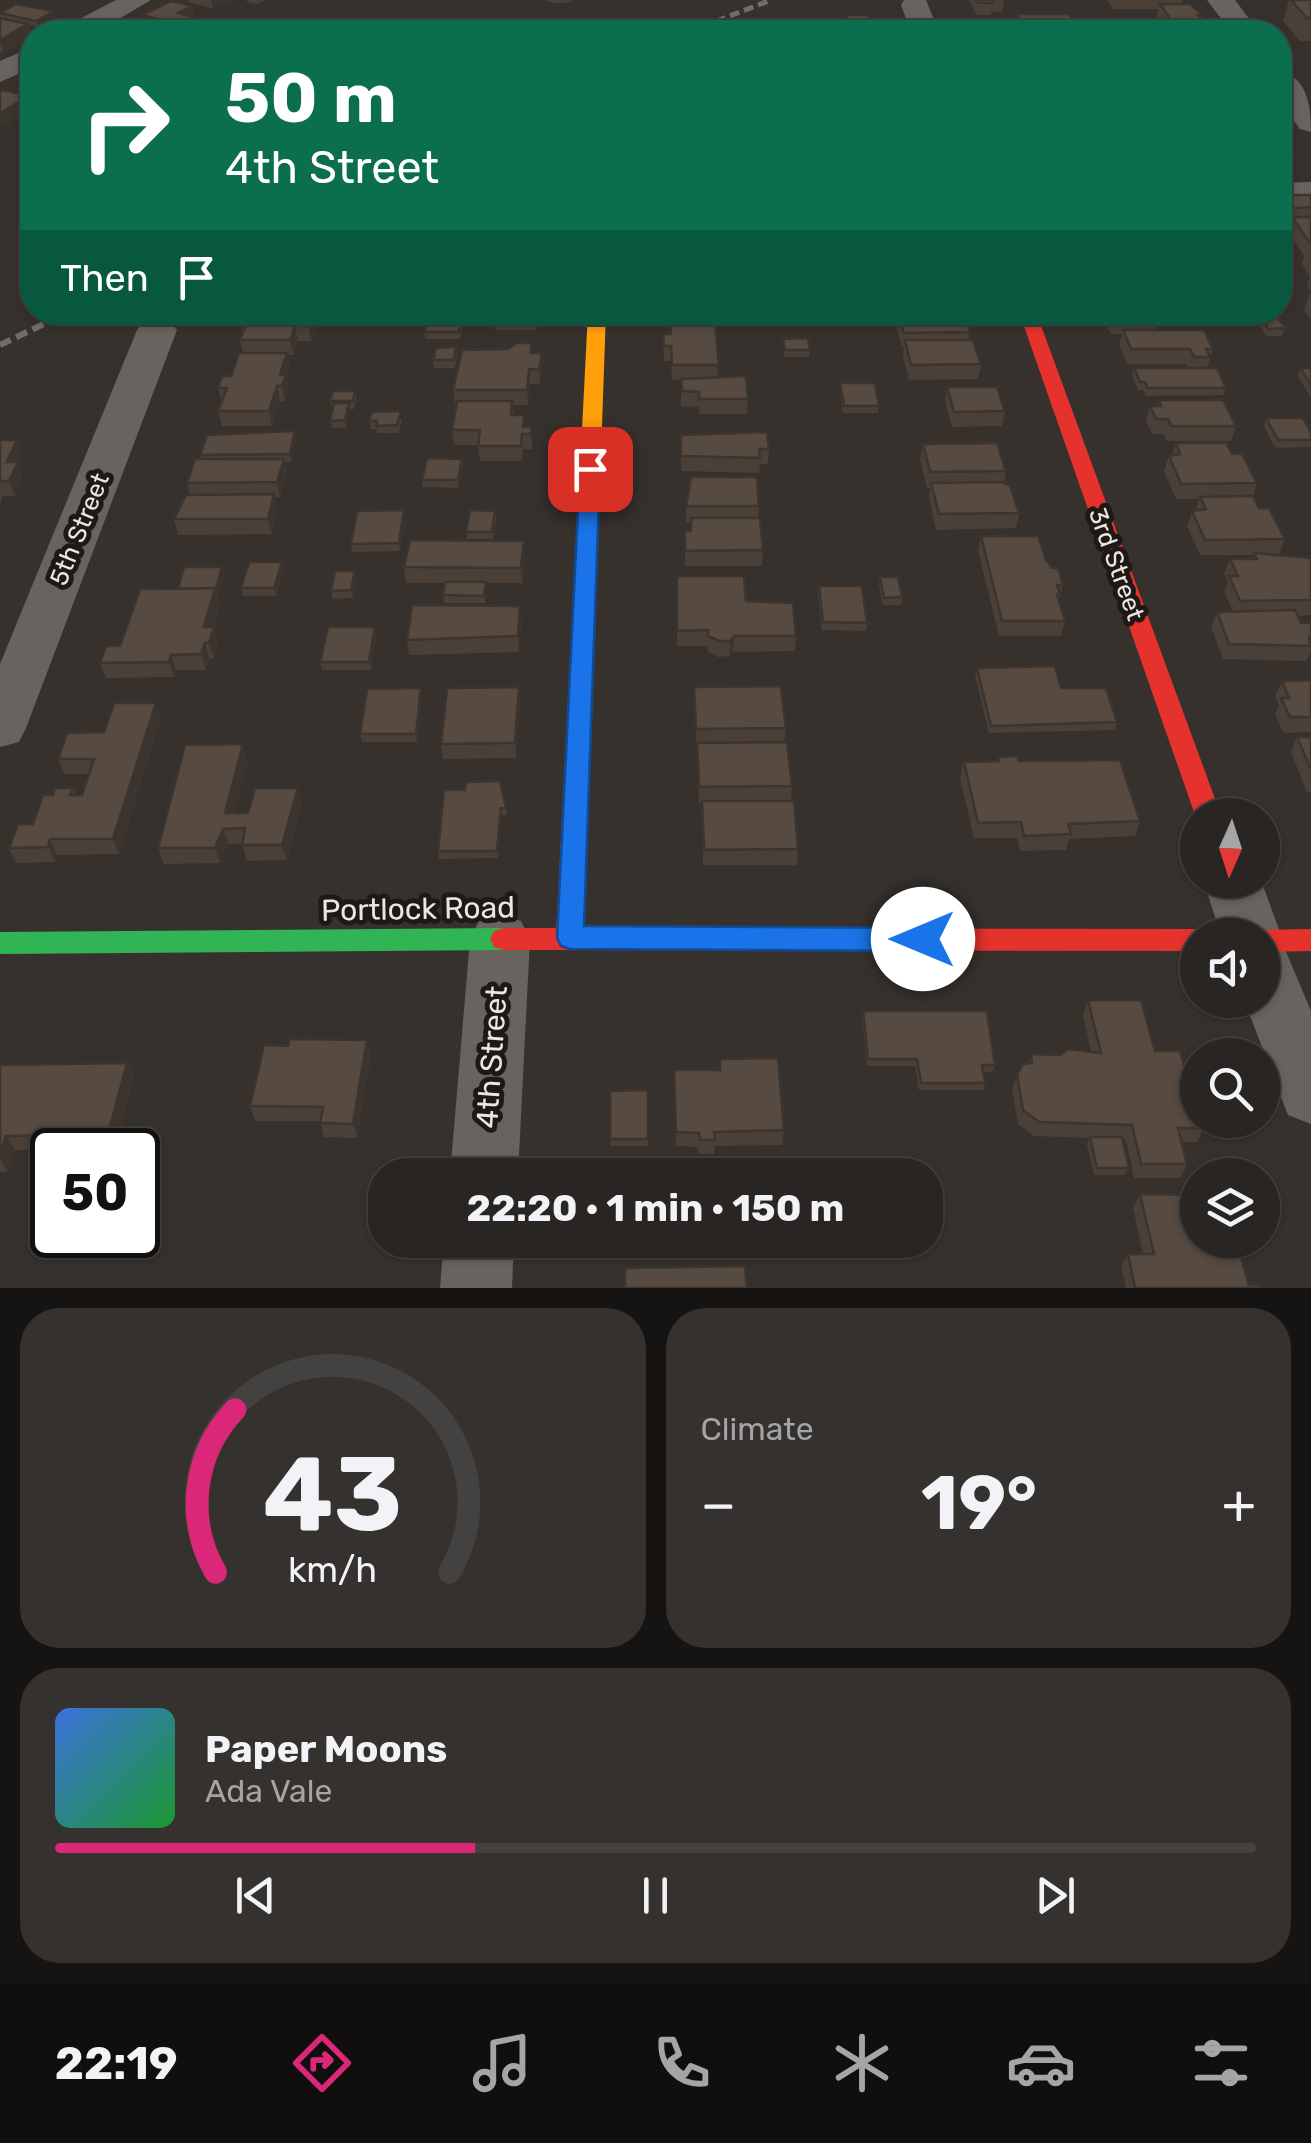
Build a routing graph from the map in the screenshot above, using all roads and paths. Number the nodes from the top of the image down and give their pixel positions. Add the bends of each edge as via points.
1 (137, 0) edge
2 (99, 20) edge
3 (1292, 96) edge
4 (1311, 122) edge
5 (595, 325) edge
6 (1032, 325) edge
7 (157, 330) dead end
8 (0, 728) edge
9 (1202, 798) edge
10 (570, 938) junction
11 (500, 939) junction
12 (1180, 940) edge
13 (1280, 940) edge
14 (1311, 940) edge
15 (0, 943) edge
16 (1280, 1012) edge
17 (1311, 1094) edge
18 (485, 1158) edge
19 (478, 1258) edge
20 (476, 1288) edge

1 - 2 street
3 - 4 street
5 - 10 street
6 - 9 street, 3rd Street
7 - 8 street, 5th Street
10 - 11 street, Portlock Road
10 - 12 street, Portlock Road
11 - 15 street, Portlock Road
11 - 18 street, 4th Street
13 - 14 street
16 - 17 street
19 - 20 street

